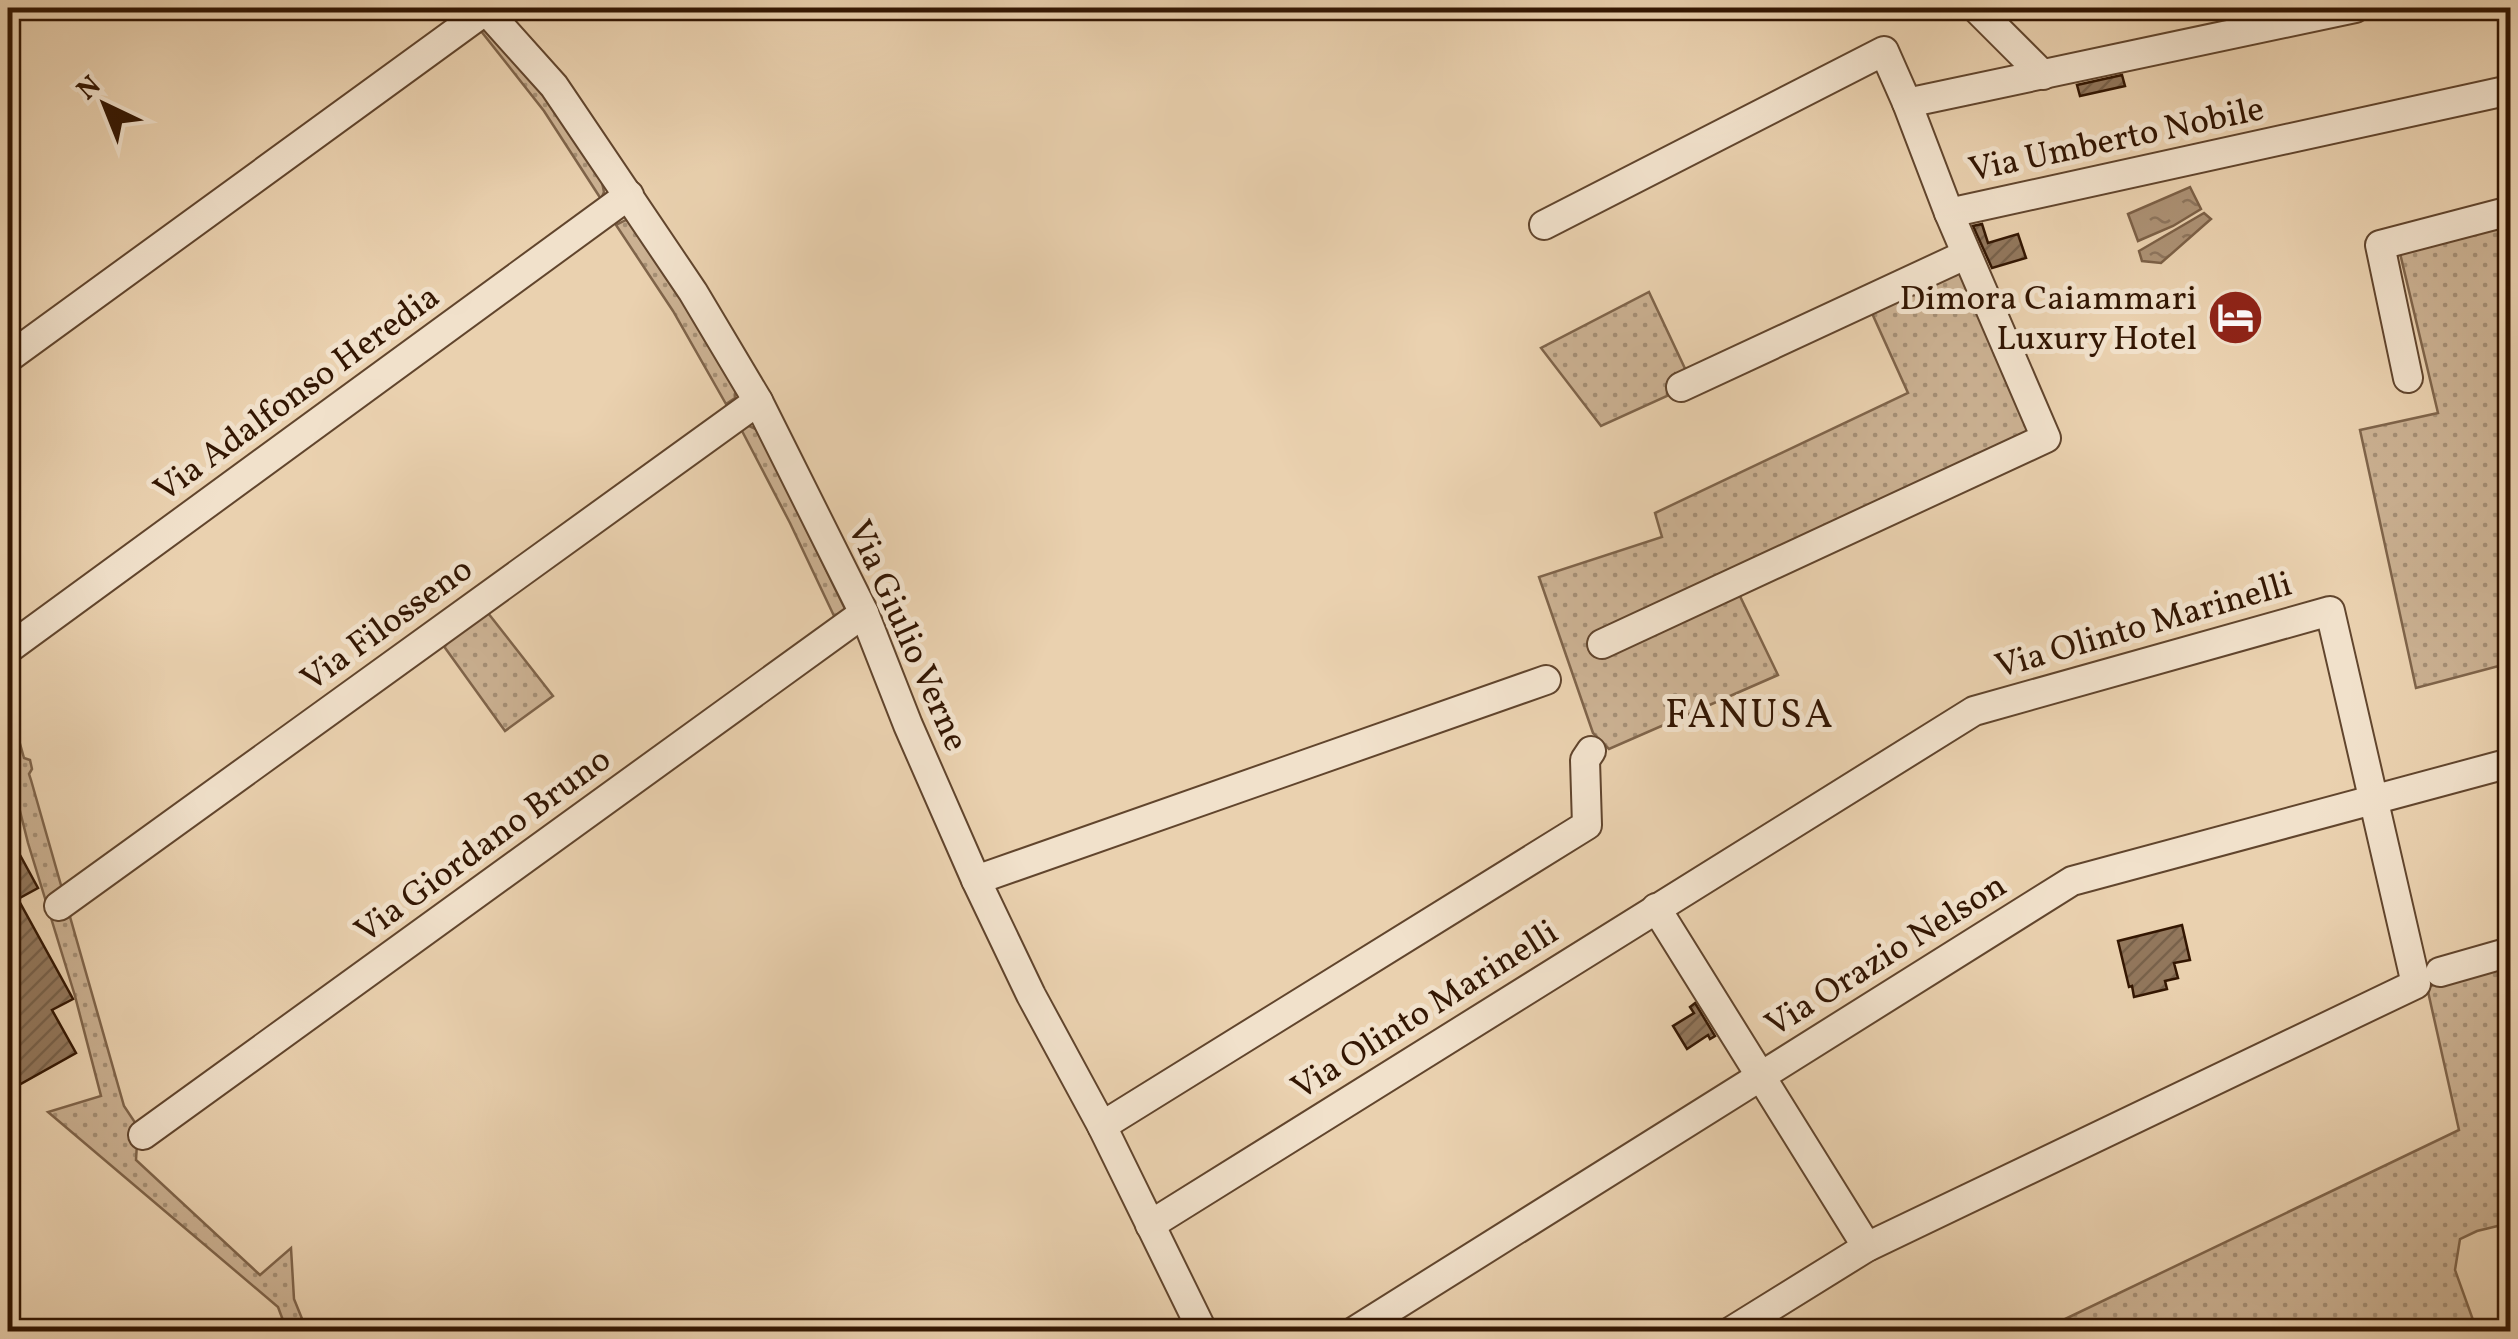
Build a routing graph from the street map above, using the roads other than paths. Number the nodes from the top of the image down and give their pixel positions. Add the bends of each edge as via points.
1 (1976, 8) edge
2 (2354, 8) edge
3 (485, 9) edge
4 (2043, 75) junction
5 (2510, 90) edge
6 (1907, 102) junction
7 (629, 195) junction
8 (2510, 211) edge
9 (1949, 213) junction
10 (1544, 225) dead end
11 (1965, 255) junction
12 (8, 358) edge
13 (2408, 378) dead end
14 (1681, 388) dead end
15 (758, 401) junction
16 (864, 613) junction
17 (1602, 644) dead end
18 (8, 649) edge
19 (1546, 680) dead end
20 (1591, 751) dead end
21 (2510, 763) edge
22 (2375, 800) junction
23 (976, 880) junction
24 (59, 906) dead end
25 (1656, 908) junction
26 (2510, 952) edge
27 (2440, 972) dead end
28 (1761, 1076) junction
29 (1102, 1126) junction
30 (143, 1136) dead end
31 (1150, 1224) junction
32 (1867, 1247) junction
33 (1203, 1332) edge
34 (1353, 1332) edge
35 (1730, 1332) edge

1 - 4 street
2 - 4 street
3 - 7 street, Via Giulio Verne via 554,86
3 - 12 street
4 - 6 street
5 - 9 street, Via Umberto Nobile
6 - 9 street, Via Umberto Nobile
6 - 10 street, Via Umberto Nobile via 1884,52
7 - 15 street, Via Giulio Verne
7 - 18 street, Via Adalfonso Heredia
8 - 13 street via 2380,245
9 - 11 street
11 - 14 street
11 - 17 street via 2046,438
15 - 16 street, Via Giulio Verne
15 - 24 street, Via Filosseno
16 - 23 street, Via Giulio Verne
16 - 30 street, Via Giordano Bruno
19 - 23 street
20 - 29 street via 1588,825
21 - 22 street, Via Orazio Nelson
22 - 25 street, Via Olinto Marinelli via 2330,611 1974,711
22 - 28 street, Via Orazio Nelson via 2072,882
22 - 32 street, Via Olinto Marinelli via 2416,984
23 - 29 street, Via Giulio Verne
25 - 28 street
25 - 31 street, Via Olinto Marinelli
26 - 27 street
28 - 32 street
28 - 34 street, Via Orazio Nelson
29 - 31 street, Via Giulio Verne
31 - 33 street, Via Giulio Verne
32 - 35 street, Via Olinto Marinelli

